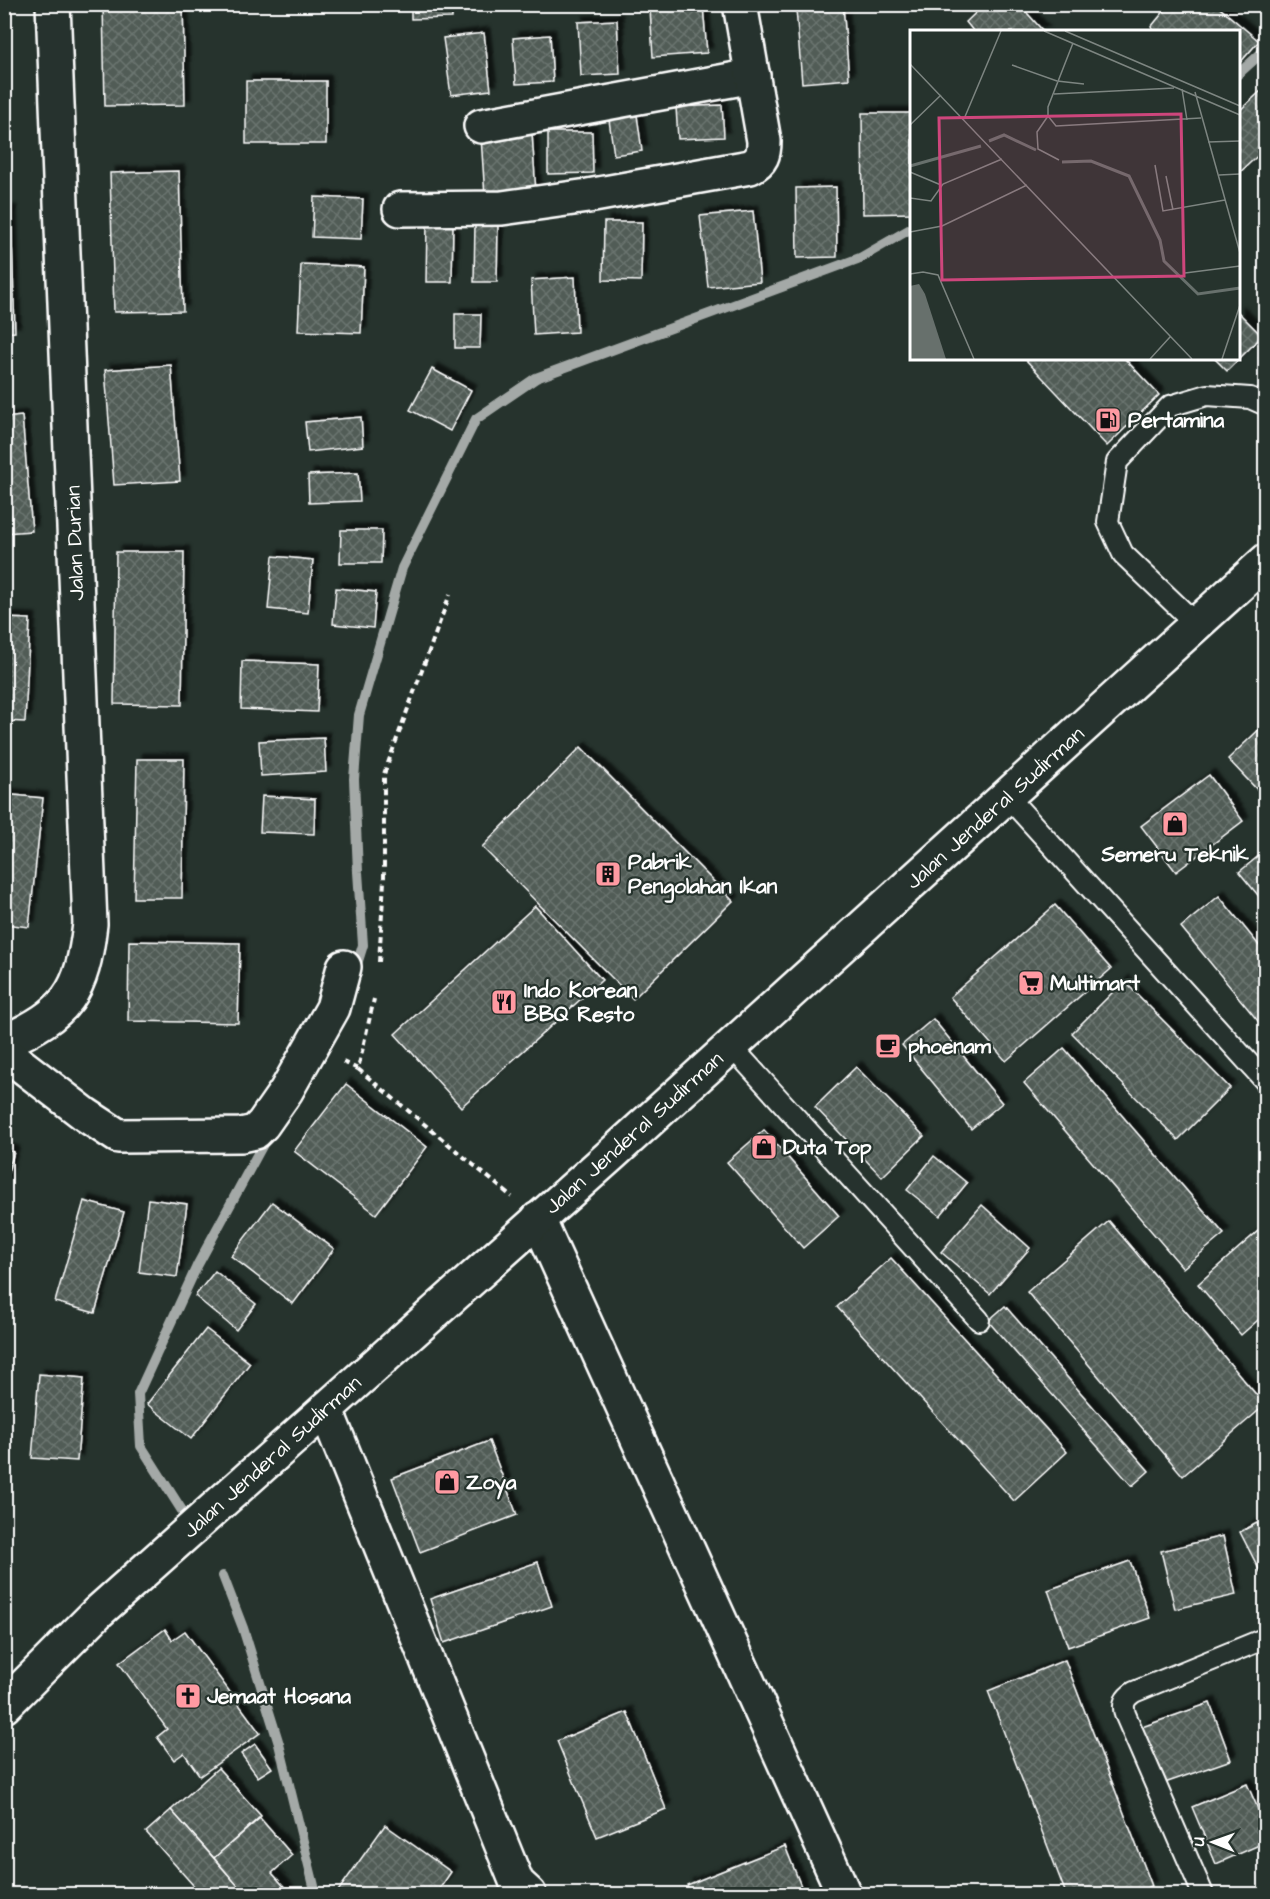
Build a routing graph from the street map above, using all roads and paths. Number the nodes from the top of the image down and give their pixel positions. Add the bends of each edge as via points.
1 (53, 4) edge
2 (740, 4) edge
3 (753, 76) junction
4 (481, 126) dead end
5 (400, 209) dead end
6 (1266, 405) edge
7 (1266, 561) edge
8 (450, 594) dead end
9 (1196, 624) junction
10 (1008, 797) junction
11 (344, 967) dead end
12 (378, 971) dead end
13 (375, 993) dead end
14 (4, 1042) edge
15 (731, 1046) junction
16 (4, 1052) edge
17 (339, 1060) dead end
18 (358, 1069) junction
19 (1266, 1082) edge
20 (538, 1219) junction
21 (979, 1320) dead end
22 (326, 1410) junction
23 (1266, 1638) edge
24 (5, 1704) edge
25 (526, 1894) edge
26 (844, 1894) edge
27 (1203, 1894) edge

1 - 14 street, Jalan Durian via 90,924 86,960 59,1011
2 - 3 street
3 - 4 street
3 - 5 street via 764,152 762,159 750,167 502,208
6 - 9 lane via 1250,398 1207,395 1170,406 1117,462 1108,522 1123,554
7 - 9 street, Jalan Jenderal Sudirman
8 - 12 path via 384,774 384,881
9 - 10 street, Jalan Jenderal Sudirman
10 - 15 street, Jalan Jenderal Sudirman
10 - 19 lane
11 - 16 street via 333,1008 286,1091 255,1132 118,1136
13 - 18 path
15 - 20 street, Jalan Jenderal Sudirman
15 - 21 lane
17 - 18 path
18 - 20 path
20 - 22 street, Jalan Jenderal Sudirman
20 - 26 street
22 - 24 street, Jalan Jenderal Sudirman via 97,1613
22 - 25 street via 517,1883
23 - 27 lane via 1134,1692 1124,1702 1125,1714

